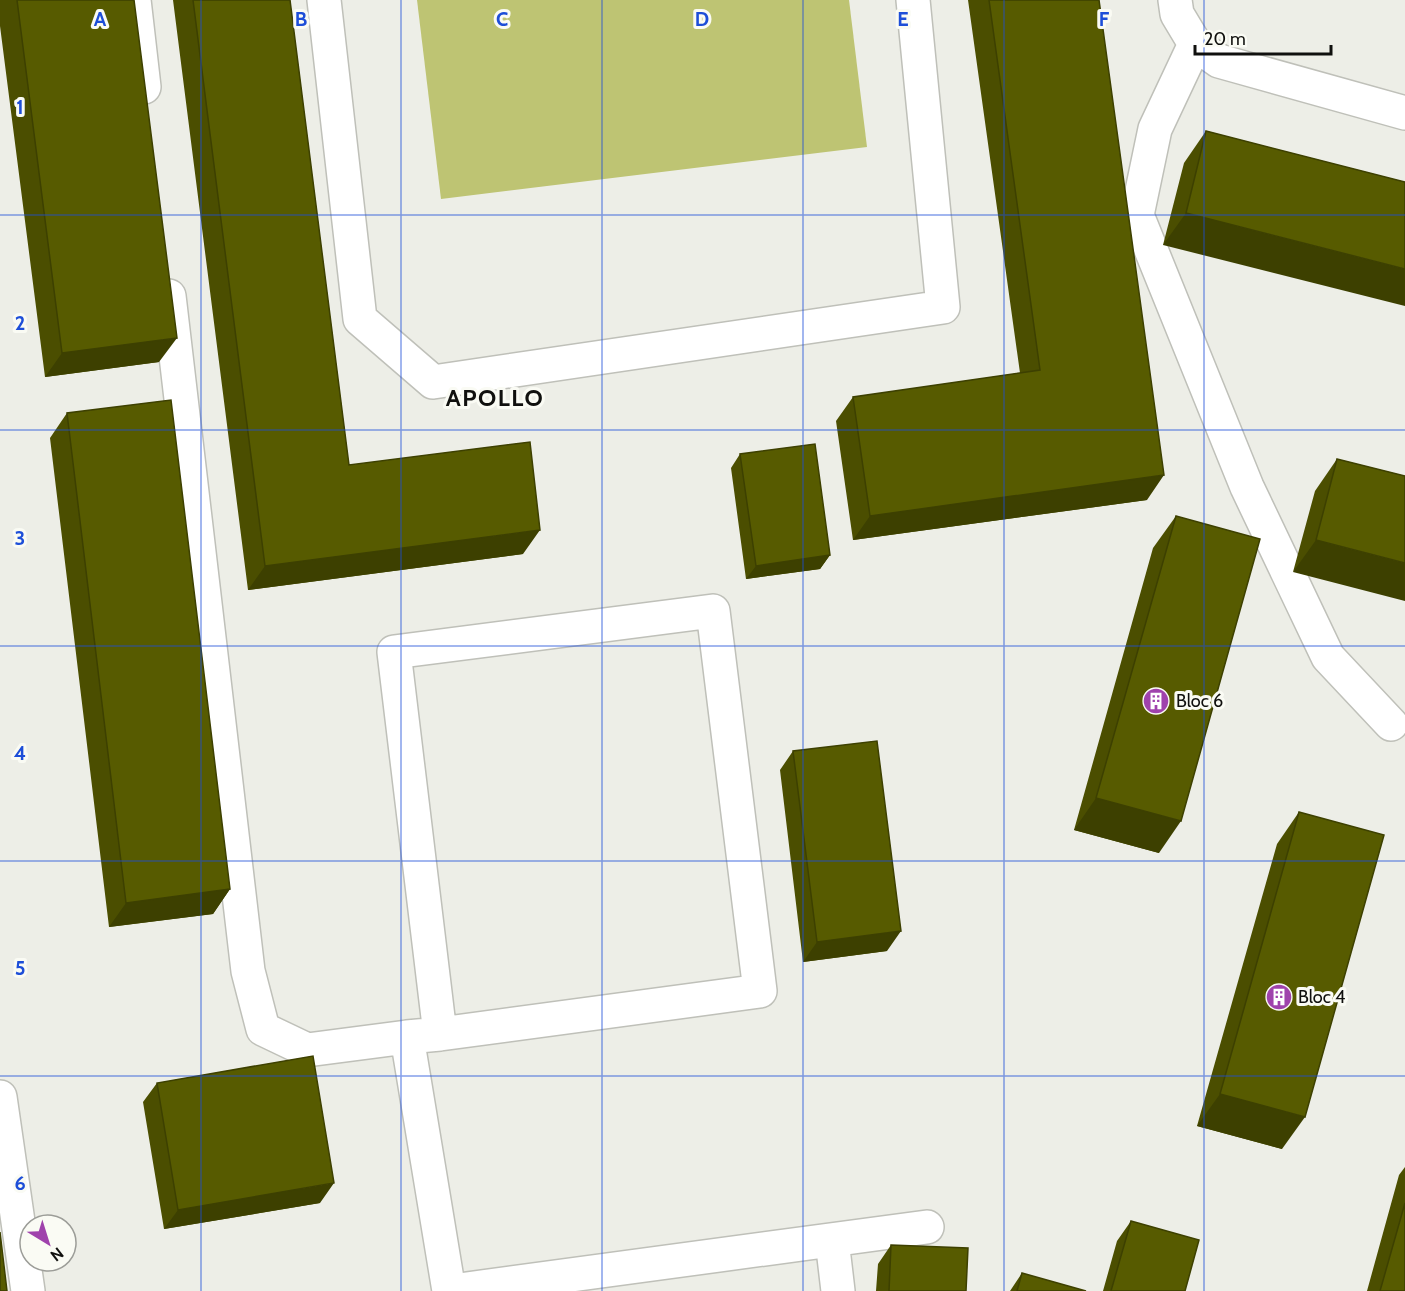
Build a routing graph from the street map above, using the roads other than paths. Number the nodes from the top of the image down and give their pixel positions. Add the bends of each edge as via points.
1 (134, 0) edge
2 (324, 0) edge
3 (913, 0) edge
4 (1175, 0) edge
5 (1195, 44) junction
6 (1405, 113) edge
7 (148, 118) edge
8 (166, 272) edge
9 (1392, 724) dead end
10 (440, 1034) junction
11 (407, 1037) junction
12 (0, 1097) edge
13 (927, 1227) dead end
14 (832, 1240) junction
15 (646, 1278) edge
16 (28, 1291) edge
17 (450, 1291) edge
18 (838, 1291) edge

1 - 7 street
2 - 3 street via 360,319 433,382 943,307
4 - 5 street via 1177,14
5 - 6 street via 1219,62
5 - 9 street via 1155,129 1137,215 1247,487 1328,657
8 - 11 street via 248,971 263,1029 306,1050
10 - 10 street via 760,991 713,611 394,652
10 - 11 street
11 - 17 street
12 - 16 street
13 - 14 street
14 - 15 street
14 - 18 street
15 - 17 street

